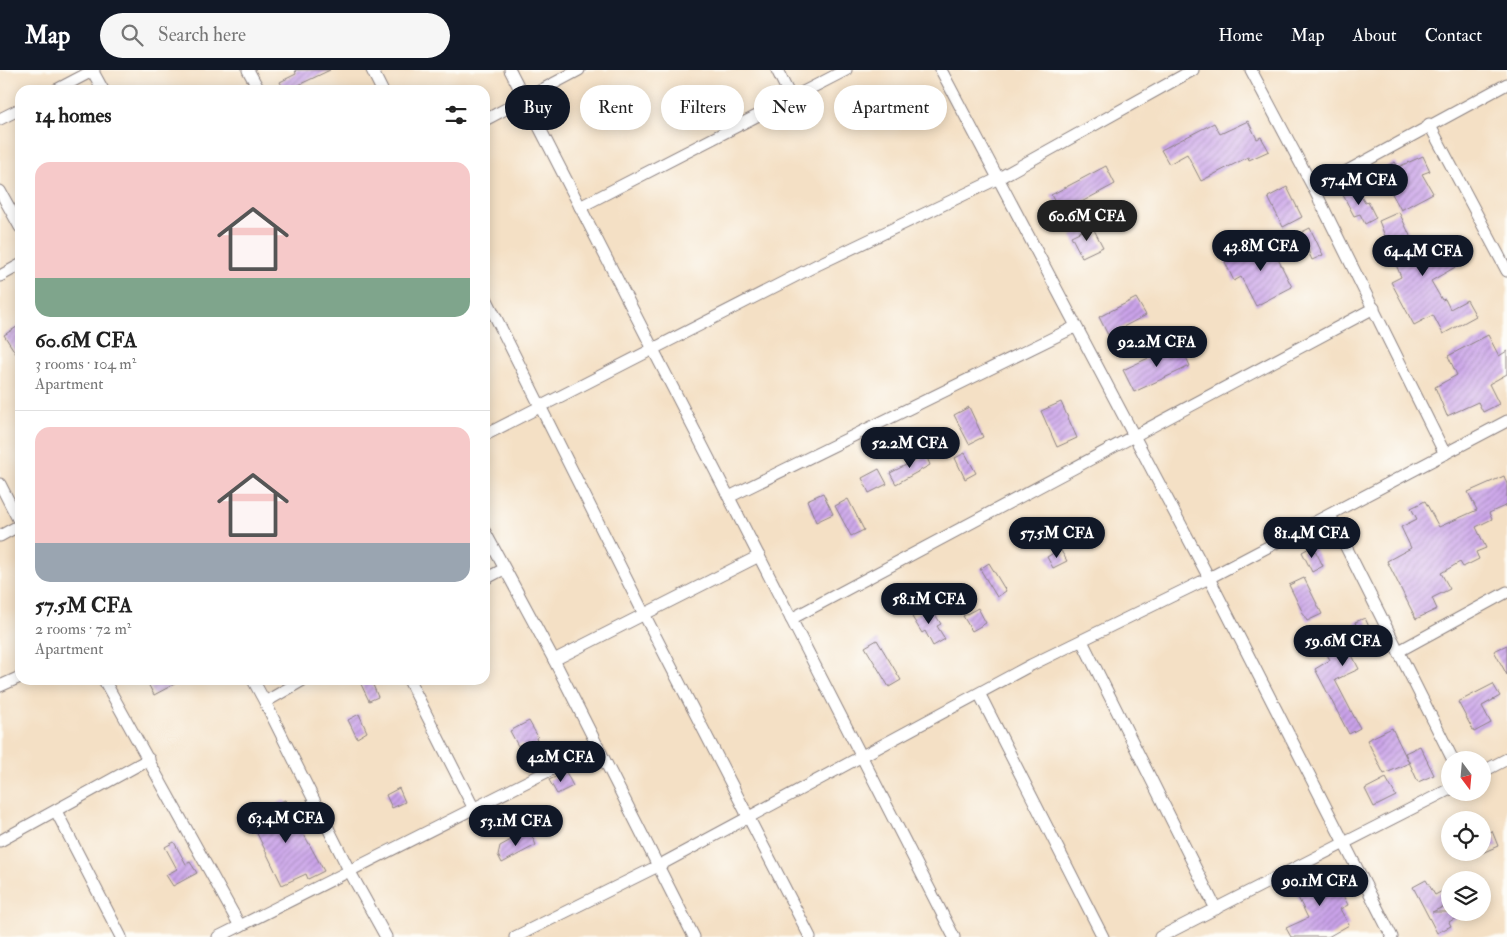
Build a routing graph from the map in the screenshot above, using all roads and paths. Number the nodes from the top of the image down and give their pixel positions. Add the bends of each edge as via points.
1 (93, 70) edge
2 (248, 70) edge
3 (372, 70) edge
4 (510, 70) edge
5 (579, 70) edge
6 (777, 70) edge
7 (846, 70) edge
8 (941, 70) edge
9 (1193, 70) edge
10 (1251, 70) edge
11 (1507, 84) edge
12 (65, 85) edge
13 (100, 85) edge
14 (256, 85) edge
15 (380, 85) edge
16 (518, 85) edge
17 (551, 85) edge
18 (784, 85) edge
19 (817, 85) edge
20 (505, 110) edge
21 (15, 112) edge
22 (490, 117) edge
23 (754, 117) edge
24 (0, 120) edge
25 (1430, 124) junction
26 (541, 130) edge
27 (999, 178) junction
28 (1314, 189) junction
29 (0, 192) edge
30 (580, 207) junction
31 (15, 218) edge
32 (15, 268) edge
33 (1507, 271) edge
34 (0, 276) edge
35 (490, 306) edge
36 (1374, 308) junction
37 (1075, 327) junction
38 (653, 350) junction
39 (540, 408) junction
40 (1507, 421) edge
41 (490, 433) edge
42 (1135, 435) junction
43 (1445, 454) junction
44 (0, 484) edge
45 (728, 497) junction
46 (15, 514) edge
47 (1330, 514) junction
48 (15, 527) edge
49 (0, 536) edge
50 (490, 542) edge
51 (759, 556) junction
52 (504, 569) junction
53 (490, 576) edge
54 (1209, 578) junction
55 (1507, 592) edge
56 (644, 614) junction
57 (791, 619) junction
58 (1082, 640) junction
59 (1399, 651) junction
60 (554, 660) junction
61 (15, 679) edge
62 (107, 685) edge
63 (256, 685) edge
64 (294, 685) edge
65 (412, 685) edge
66 (0, 686) edge
67 (980, 695) junction
68 (264, 702) junction
69 (598, 746) junction
70 (1449, 751) edge
71 (862, 757) junction
72 (148, 759) junction
73 (1507, 759) edge
74 (1491, 767) edge
75 (1441, 794) edge
76 (474, 810) junction
77 (56, 811) junction
78 (748, 819) junction
79 (0, 840) edge
80 (1344, 843) junction
81 (658, 866) junction
82 (350, 872) junction
83 (1216, 909) junction
84 (240, 926) junction
85 (121, 937) edge
86 (218, 937) edge
87 (386, 937) edge
88 (515, 937) edge
89 (694, 937) edge
90 (810, 937) edge
91 (954, 937) edge
92 (1103, 937) edge
93 (1160, 937) edge
94 (1392, 937) edge

1 - 12 street
1 - 13 street
2 - 14 street
3 - 15 street
4 - 16 street
5 - 17 street
6 - 18 street
7 - 19 street
8 - 27 street
9 - 27 street
10 - 28 street
11 - 25 street
20 - 22 street
21 - 24 street
23 - 30 street
25 - 28 street
25 - 33 street
26 - 30 street
27 - 37 street
27 - 38 street via 817,265
28 - 36 street
29 - 31 street
30 - 38 street
32 - 34 street
35 - 39 street
36 - 42 street
36 - 43 street
37 - 42 street
37 - 45 street
38 - 39 street
38 - 45 street
39 - 41 street
39 - 56 street
40 - 43 street
42 - 54 street
42 - 57 street
43 - 47 street
44 - 46 street
45 - 51 street
47 - 54 street
47 - 59 street
48 - 49 street
50 - 52 street
51 - 56 street
51 - 57 street
52 - 53 street
52 - 60 street
54 - 58 street
54 - 80 street
55 - 59 street
56 - 60 street
56 - 78 street
57 - 71 street
58 - 67 street
58 - 83 street
59 - 70 street
60 - 69 street
61 - 66 street
62 - 72 street
63 - 68 street
64 - 68 street
65 - 76 street
67 - 71 street
67 - 92 street
68 - 82 street
69 - 76 street
69 - 81 street
71 - 78 street
71 - 91 street
72 - 77 street
72 - 84 street
73 - 74 street
75 - 80 street
76 - 82 street
77 - 79 street
77 - 85 street
78 - 81 street
78 - 90 street
80 - 83 street
80 - 94 street
81 - 88 street
81 - 89 street
82 - 84 street
82 - 87 street
83 - 93 street
84 - 86 street

